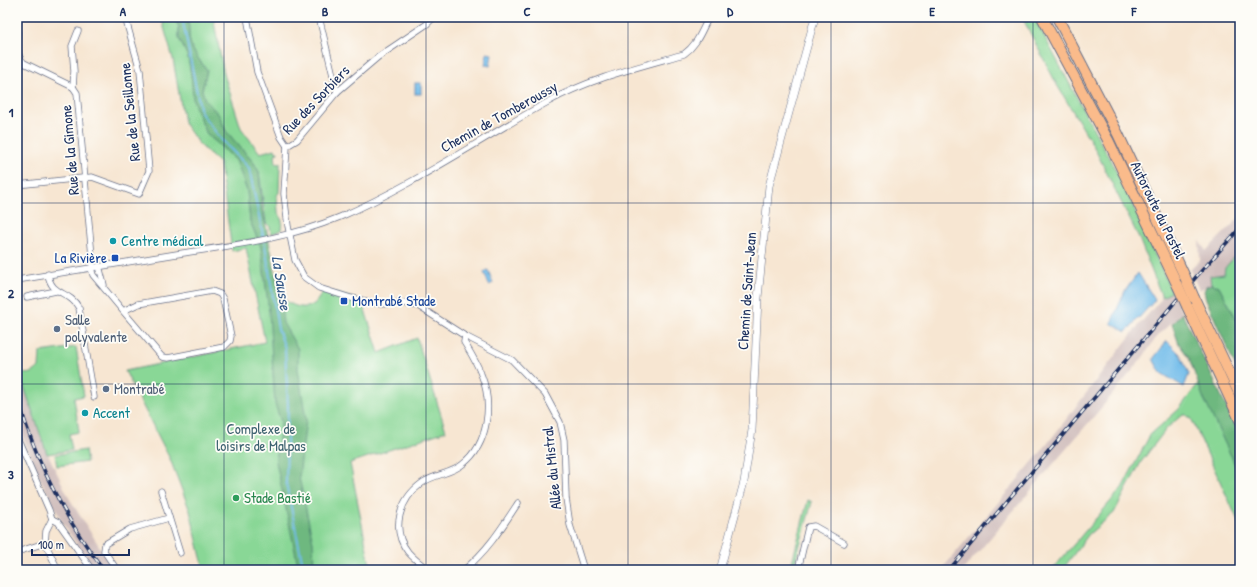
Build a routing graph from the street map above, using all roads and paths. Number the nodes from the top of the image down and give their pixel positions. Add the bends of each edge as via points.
1 (18, 17) edge
2 (125, 17) edge
3 (247, 17) edge
4 (319, 17) edge
5 (434, 17) edge
6 (710, 17) edge
7 (815, 17) edge
8 (1042, 17) edge
9 (1057, 17) edge
10 (78, 31) dead end
11 (73, 87) junction
12 (337, 92) junction
13 (287, 146) junction
14 (84, 178) junction
15 (17, 184) edge
16 (290, 234) junction
17 (94, 267) junction
18 (48, 274) junction
19 (17, 280) edge
20 (56, 291) junction
21 (27, 296) dead end
22 (123, 311) junction
23 (465, 336) junction
24 (1240, 395) edge
25 (94, 396) dead end
26 (1240, 420) edge
27 (17, 437) edge
28 (161, 491) dead end
29 (518, 502) dead end
30 (169, 518) junction
31 (52, 519) junction
32 (46, 543) junction
33 (844, 543) dead end
34 (17, 552) edge
35 (180, 553) dead end
36 (58, 570) edge
37 (92, 570) edge
38 (117, 570) edge
39 (429, 570) edge
40 (464, 570) edge
41 (584, 570) edge
42 (720, 570) edge
43 (798, 570) edge

1 - 11 street, Rue de la Gimone via 19,58 24,63
2 - 14 street, Rue de la Seillonne via 140,70 149,171 139,194 92,177
3 - 13 street via 257,72 281,137
4 - 12 street
5 - 12 street, Rue des Sorbiers via 378,56
6 - 16 street, Chemin de Tomberoussy via 696,42 684,54 580,87 546,102 378,200 322,224
7 - 42 street, Chemin de Saint-Jean via 769,186 758,298 752,430 744,482
8 - 26 highway, Autoroute du Pastel, bridge via 1108,140
9 - 24 highway, Autoroute du Pastel, bridge via 1118,134
10 - 11 street via 72,46
11 - 14 street, Rue de la Gimone via 76,92
12 - 13 street, Rue des Sorbiers via 297,140
13 - 16 street, Rue des Sorbiers via 284,194
14 - 15 street
14 - 17 street, Rue de la Gimone
16 - 17 street, Chemin de Tomberoussy
16 - 23 street, Rue des Sorbiers via 299,270 319,288 373,303 418,306
17 - 18 street, Chemin de Tomberoussy
17 - 22 street, Rue de la Gimone via 104,287
18 - 19 street, Chemin de Tomberoussy
18 - 20 street via 50,284
20 - 21 street
20 - 25 street via 71,297 79,308
22 - 22 street via 162,357 224,347 230,341 223,299 217,292 138,304
23 - 39 street via 464,342 485,387 487,411 484,434 469,459 462,465 423,482 409,494 400,515 400,533 408,552
23 - 41 street, Allée du Mistral via 512,360 546,394 554,408 564,440 566,498 570,525
27 - 31 street
28 - 30 street
29 - 40 street via 495,539
30 - 35 street
30 - 38 street via 130,529 105,544 104,551
31 - 32 street via 46,531
31 - 37 street via 58,522
32 - 34 street
32 - 36 street
33 - 43 street via 814,526 808,526

